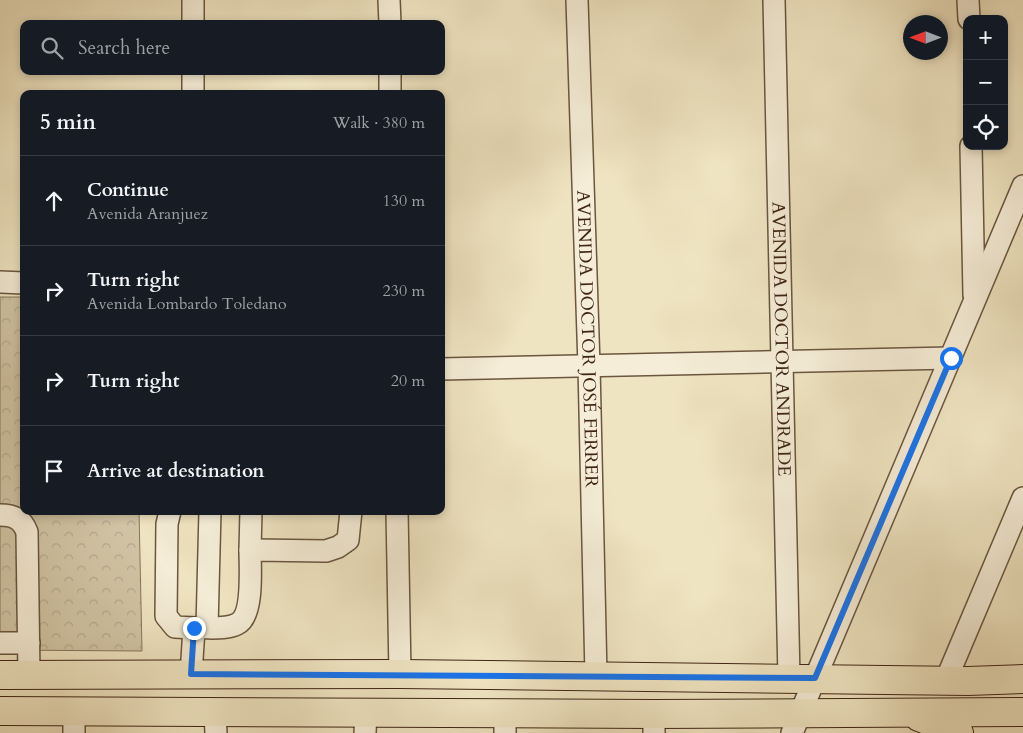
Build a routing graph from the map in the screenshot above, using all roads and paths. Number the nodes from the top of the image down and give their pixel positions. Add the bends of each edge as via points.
1 (193, 0) edge
2 (390, 0) edge
3 (577, 0) edge
4 (774, 0) edge
5 (968, 0) edge
6 (969, 15) edge
7 (193, 20) edge
8 (390, 20) edge
9 (193, 75) edge
10 (390, 75) edge
11 (193, 90) edge
12 (390, 90) edge
13 (971, 150) edge
14 (1023, 186) edge
15 (0, 282) edge
16 (20, 283) edge
17 (974, 303) junction
18 (951, 358) junction
19 (782, 360) junction
20 (589, 366) junction
21 (445, 368) edge
22 (1023, 498) edge
23 (169, 515) edge
24 (210, 515) edge
25 (251, 515) edge
26 (351, 515) edge
27 (397, 515) edge
28 (0, 516) edge
29 (250, 550) junction
30 (201, 627) junction
31 (15, 643) edge
32 (191, 674) junction
33 (400, 674) junction
34 (15, 675) edge
35 (596, 676) junction
36 (802, 678) junction
37 (1023, 679) edge
38 (946, 680) junction
39 (0, 700) edge
40 (0, 710) edge
41 (298, 711) junction
42 (904, 712) junction
43 (1023, 712) edge
44 (74, 722) edge
45 (365, 722) edge
46 (216, 723) edge
47 (505, 723) edge
48 (796, 723) edge
49 (654, 724) edge
50 (959, 733) edge

1 - 7 street
2 - 8 street
3 - 20 street, AVENIDA DOCTOR JOSÉ FERRER
4 - 19 street, AVENIDA DOCTOR ANDRADE
5 - 6 street
9 - 11 street
10 - 12 street
13 - 17 street
14 - 17 street
15 - 16 street
17 - 18 street
18 - 19 street
18 - 36 street
19 - 20 street
19 - 36 street, AVENIDA DOCTOR ANDRADE
20 - 21 street
20 - 35 street, AVENIDA DOCTOR JOSÉ FERRER
22 - 38 street
23 - 30 street via 166,616 175,627
24 - 30 street
25 - 29 street
26 - 29 street via 348,540 331,550
27 - 33 street
28 - 31 street via 15,517 27,532
29 - 30 street via 249,605 245,617 231,626
30 - 32 street
31 - 34 street
32 - 33 main road
32 - 34 main road
32 - 44 main road via 156,686 94,690 81,698
33 - 35 main road
33 - 41 main road via 396,693 386,700 322,704
34 - 39 main road via 21,694 12,700
35 - 36 main road
36 - 38 main road
36 - 48 street
37 - 38 main road
40 - 44 main road
41 - 45 main road
41 - 46 main road
42 - 43 main road
42 - 48 main road
42 - 50 main road
44 - 46 main road
45 - 47 main road
47 - 49 main road
48 - 49 main road

